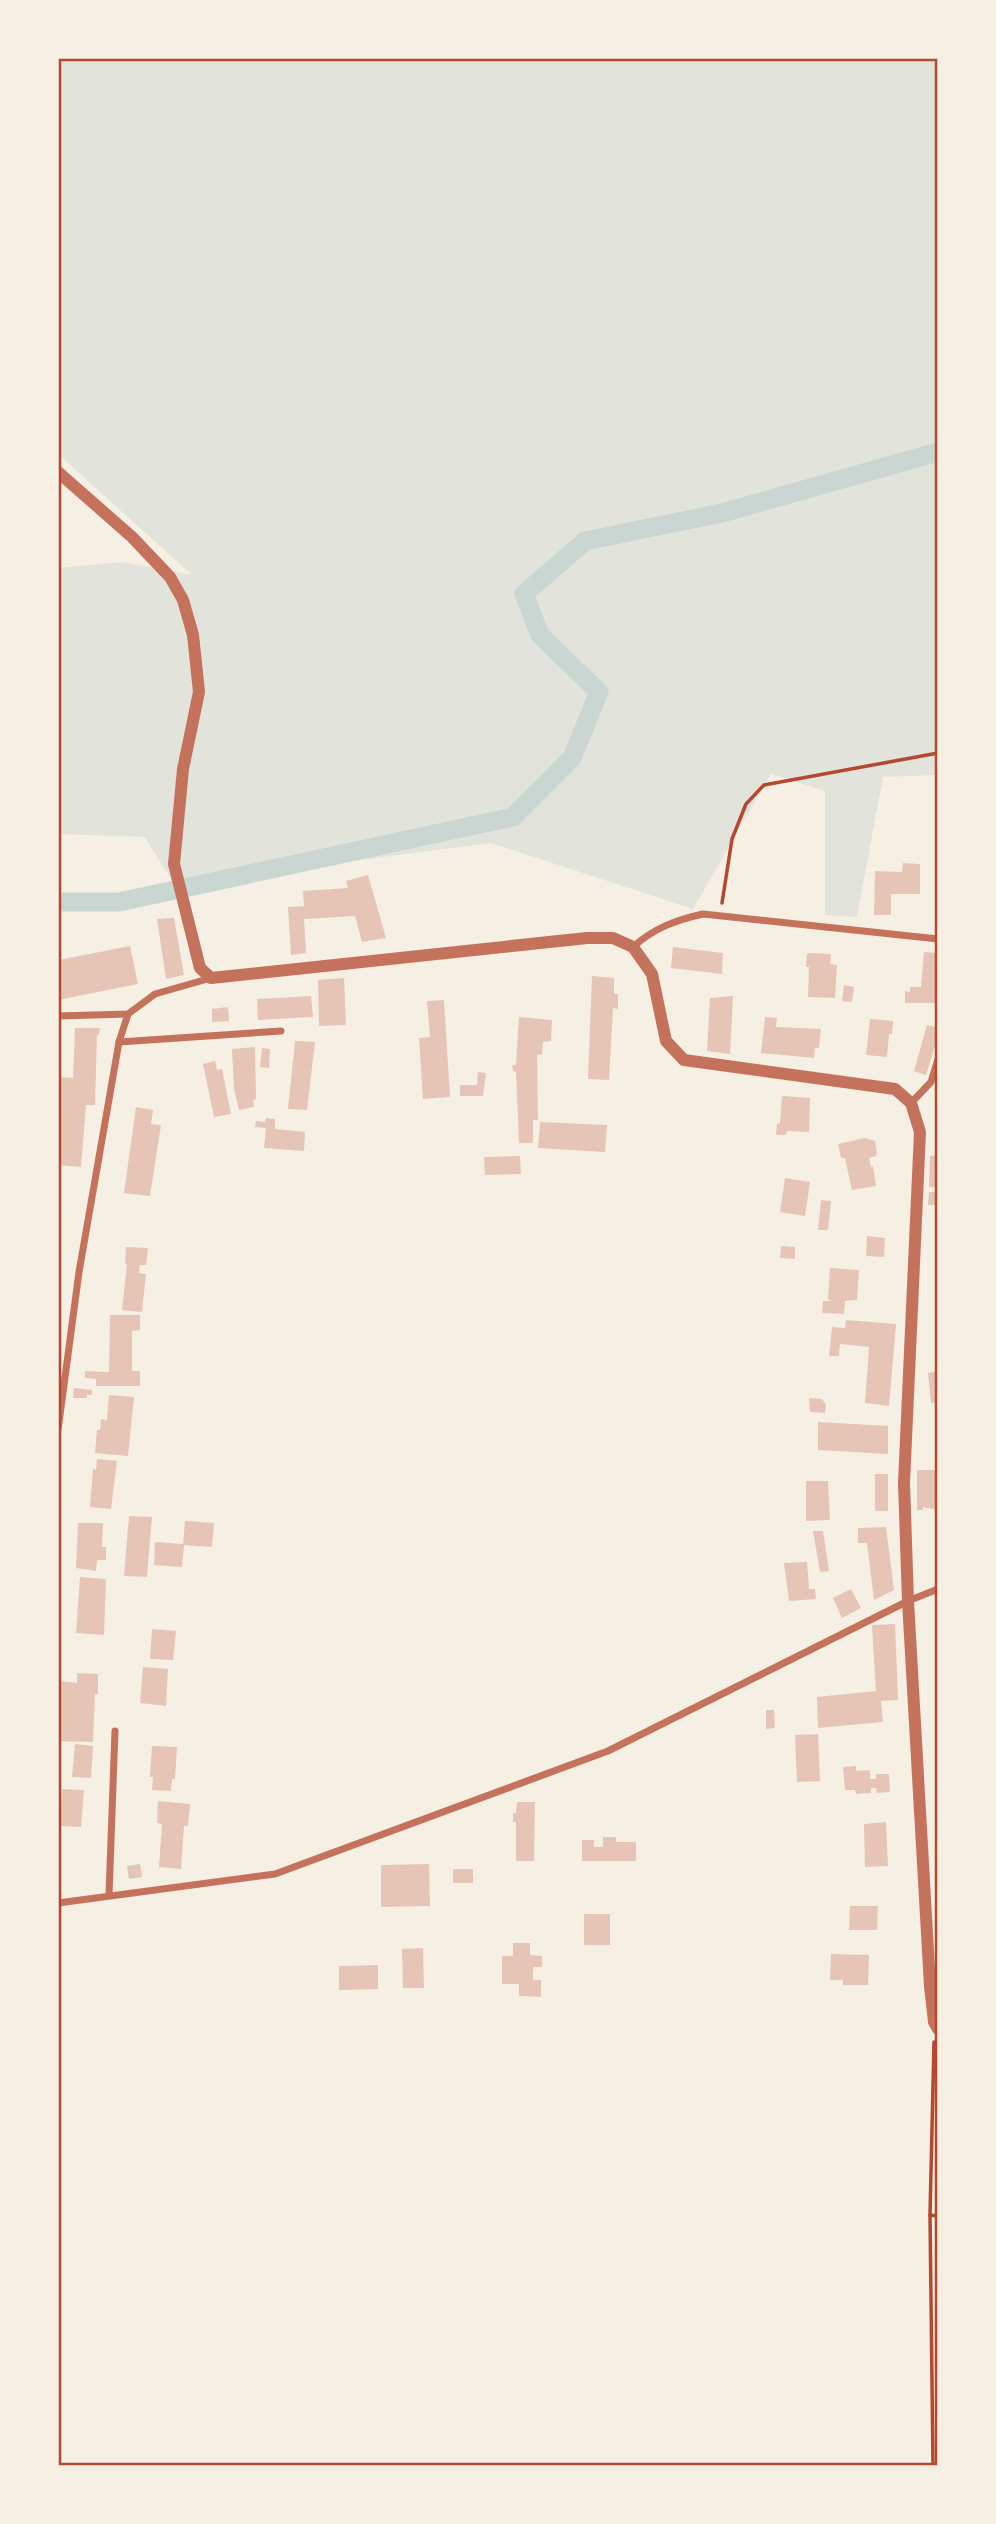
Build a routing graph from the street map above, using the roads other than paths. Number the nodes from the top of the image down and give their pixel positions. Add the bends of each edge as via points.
1 (58, 472) edge
2 (938, 939) edge
3 (633, 947) junction
4 (211, 978) junction
5 (128, 1014) junction
6 (58, 1016) edge
7 (281, 1031) dead end
8 (119, 1042) junction
9 (938, 1059) edge
10 (911, 1103) junction
11 (58, 1430) edge
12 (938, 1589) edge
13 (908, 1601) junction
14 (116, 1731) dead end
15 (109, 1895) junction
16 (58, 1902) edge
17 (936, 2026) edge

1 - 4 street via 132,537 170,577 183,600 193,635 199,692 183,769 174,863 200,968
2 - 3 street via 703,914 675,920
3 - 4 street via 613,938 587,938
3 - 10 street via 652,974 666,1041 684,1060 895,1089
4 - 5 street via 155,994
5 - 6 street
5 - 8 street
7 - 8 street
8 - 11 street via 79,1272
9 - 10 street via 931,1082
10 - 13 street via 920,1132 904,1475
12 - 13 street
13 - 15 street via 608,1751 275,1874
13 - 17 street
14 - 15 street
15 - 16 street

